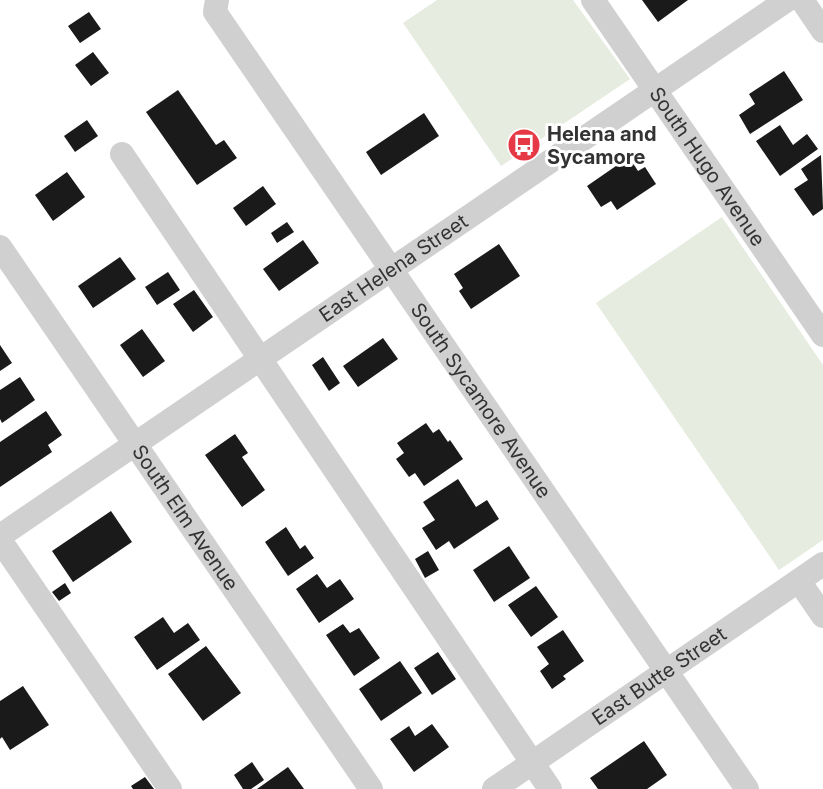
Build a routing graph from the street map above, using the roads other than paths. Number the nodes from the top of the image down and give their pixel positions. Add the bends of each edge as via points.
1 (593, 0) edge
2 (787, 0) edge
3 (802, 0) edge
4 (216, 6) edge
5 (823, 31) edge
6 (655, 90) junction
7 (122, 154) dead end
8 (0, 246) edge
9 (392, 269) junction
10 (823, 335) edge
11 (260, 359) junction
12 (136, 443) junction
13 (0, 538) edge
14 (823, 564) edge
15 (799, 581) junction
16 (823, 616) edge
17 (667, 671) junction
18 (532, 763) junction
19 (170, 789) edge
20 (371, 789) edge
21 (494, 789) edge
22 (550, 789) edge
23 (747, 789) edge

1 - 6 street, South Hugo Avenue
2 - 6 street, East Helena Street
3 - 5 street
4 - 9 street, South Sycamore Avenue
6 - 9 street, East Helena Street
6 - 10 street, South Hugo Avenue
7 - 11 street
8 - 12 street, South Elm Avenue
9 - 11 street, East Helena Street
9 - 17 street, South Sycamore Avenue
11 - 12 street, East Helena Street
11 - 18 street
12 - 13 street, East Helena Street
12 - 20 street, South Elm Avenue
13 - 19 street
14 - 15 street, East Butte Street
15 - 16 street
15 - 17 street, East Butte Street
17 - 18 street, East Butte Street
17 - 23 street, South Sycamore Avenue
18 - 21 street, East Butte Street
18 - 22 street

